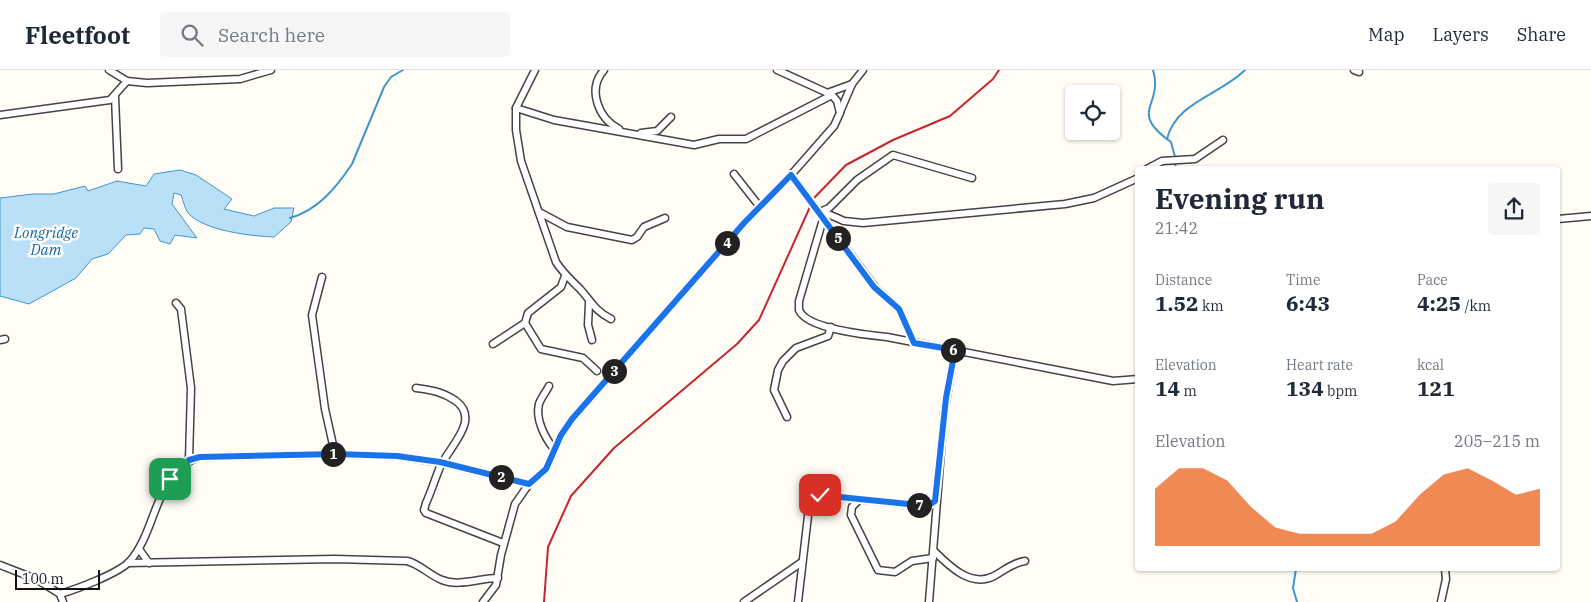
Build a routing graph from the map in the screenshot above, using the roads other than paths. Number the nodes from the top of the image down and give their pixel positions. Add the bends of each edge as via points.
1 (109, 70) edge
2 (271, 70) edge
3 (535, 70) edge
4 (604, 70) edge
5 (777, 70) edge
6 (863, 70) edge
7 (127, 81) junction
8 (852, 84) junction
9 (831, 93) junction
10 (115, 97) junction
11 (516, 108) junction
12 (840, 113) junction
13 (0, 115) edge
14 (671, 117) dead end
15 (1223, 140) dead end
16 (1153, 166) edge
17 (118, 169) dead end
18 (734, 174) dead end
19 (791, 175) junction
20 (972, 178) dead end
21 (1135, 179) edge
22 (760, 207) junction
23 (540, 212) junction
24 (822, 213) junction
25 (1591, 216) edge
26 (665, 218) dead end
27 (1560, 219) edge
28 (565, 276) junction
29 (322, 277) dead end
30 (589, 302) junction
31 (176, 303) dead end
32 (611, 319) dead end
33 (525, 323) junction
34 (831, 327) junction
35 (592, 340) dead end
36 (914, 343) junction
37 (493, 344) dead end
38 (955, 350) junction
39 (597, 371) dead end
40 (1135, 379) edge
41 (549, 386) dead end
42 (416, 388) dead end
43 (787, 417) dead end
44 (554, 449) junction
45 (336, 454) junction
46 (189, 460) junction
47 (443, 463) junction
48 (529, 484) junction
49 (860, 499) junction
50 (935, 501) junction
51 (504, 544) junction
52 (139, 549) junction
53 (933, 555) junction
54 (1025, 561) dead end
55 (802, 562) junction
56 (128, 563) junction
57 (149, 563) junction
58 (0, 564) edge
59 (1445, 571) edge
60 (498, 578) junction
61 (60, 594) junction
62 (63, 602) edge
63 (483, 602) edge
64 (744, 602) edge
65 (798, 602) edge
66 (929, 602) edge
67 (1441, 602) edge

1 - 7 street
2 - 7 street via 240,79
3 - 11 street
4 - 14 street via 599,75 596,100 599,111 610,124 631,133 650,132 663,127
5 - 9 street
6 - 8 street
7 - 10 street
8 - 9 street
8 - 12 street
9 - 11 street via 746,139 719,139 694,145 554,120
9 - 12 street via 838,101
10 - 13 street
10 - 17 street
11 - 23 street via 521,161
12 - 19 street via 834,126
15 - 16 street via 1195,159 1162,161
18 - 22 street
19 - 22 street
19 - 24 street
20 - 24 street via 893,155 857,180
21 - 24 street via 1094,198 1057,205 863,223 844,221
22 - 44 street via 572,419
23 - 26 street via 567,227 632,240 644,227
23 - 28 street via 549,246
24 - 34 street via 799,310 807,320
24 - 36 street via 874,287 899,309
25 - 27 street
28 - 30 street
28 - 33 street via 562,287 528,313
29 - 45 street via 312,315 325,409
30 - 32 street
30 - 35 street via 588,325
31 - 46 street via 181,309 190,375
33 - 37 street
33 - 39 street via 541,349 576,355
34 - 36 street
34 - 43 street via 828,336 804,344 789,354 778,370 774,390
36 - 38 street
38 - 40 street via 1113,380
38 - 50 street via 946,398
41 - 44 street via 539,404 539,414 544,436
42 - 47 street via 439,392 465,410 464,427
44 - 48 street via 546,469
45 - 46 street via 200,457
45 - 47 street via 397,456
46 - 52 street via 164,489
47 - 48 street
47 - 51 street via 426,504 426,513
48 - 51 street via 514,504
49 - 50 street via 918,505 929,505
49 - 53 street via 852,506 851,515 878,570 895,572 912,561
49 - 55 street via 820,495 812,498
50 - 53 street
51 - 60 street
52 - 56 street
52 - 57 street
53 - 54 street via 977,581 989,579 1012,564
53 - 66 street
55 - 64 street
55 - 65 street
56 - 57 street
56 - 61 street
57 - 60 street via 335,559 407,561 451,582
58 - 61 street via 36,579
59 - 67 street
60 - 63 street via 492,593
61 - 62 street

